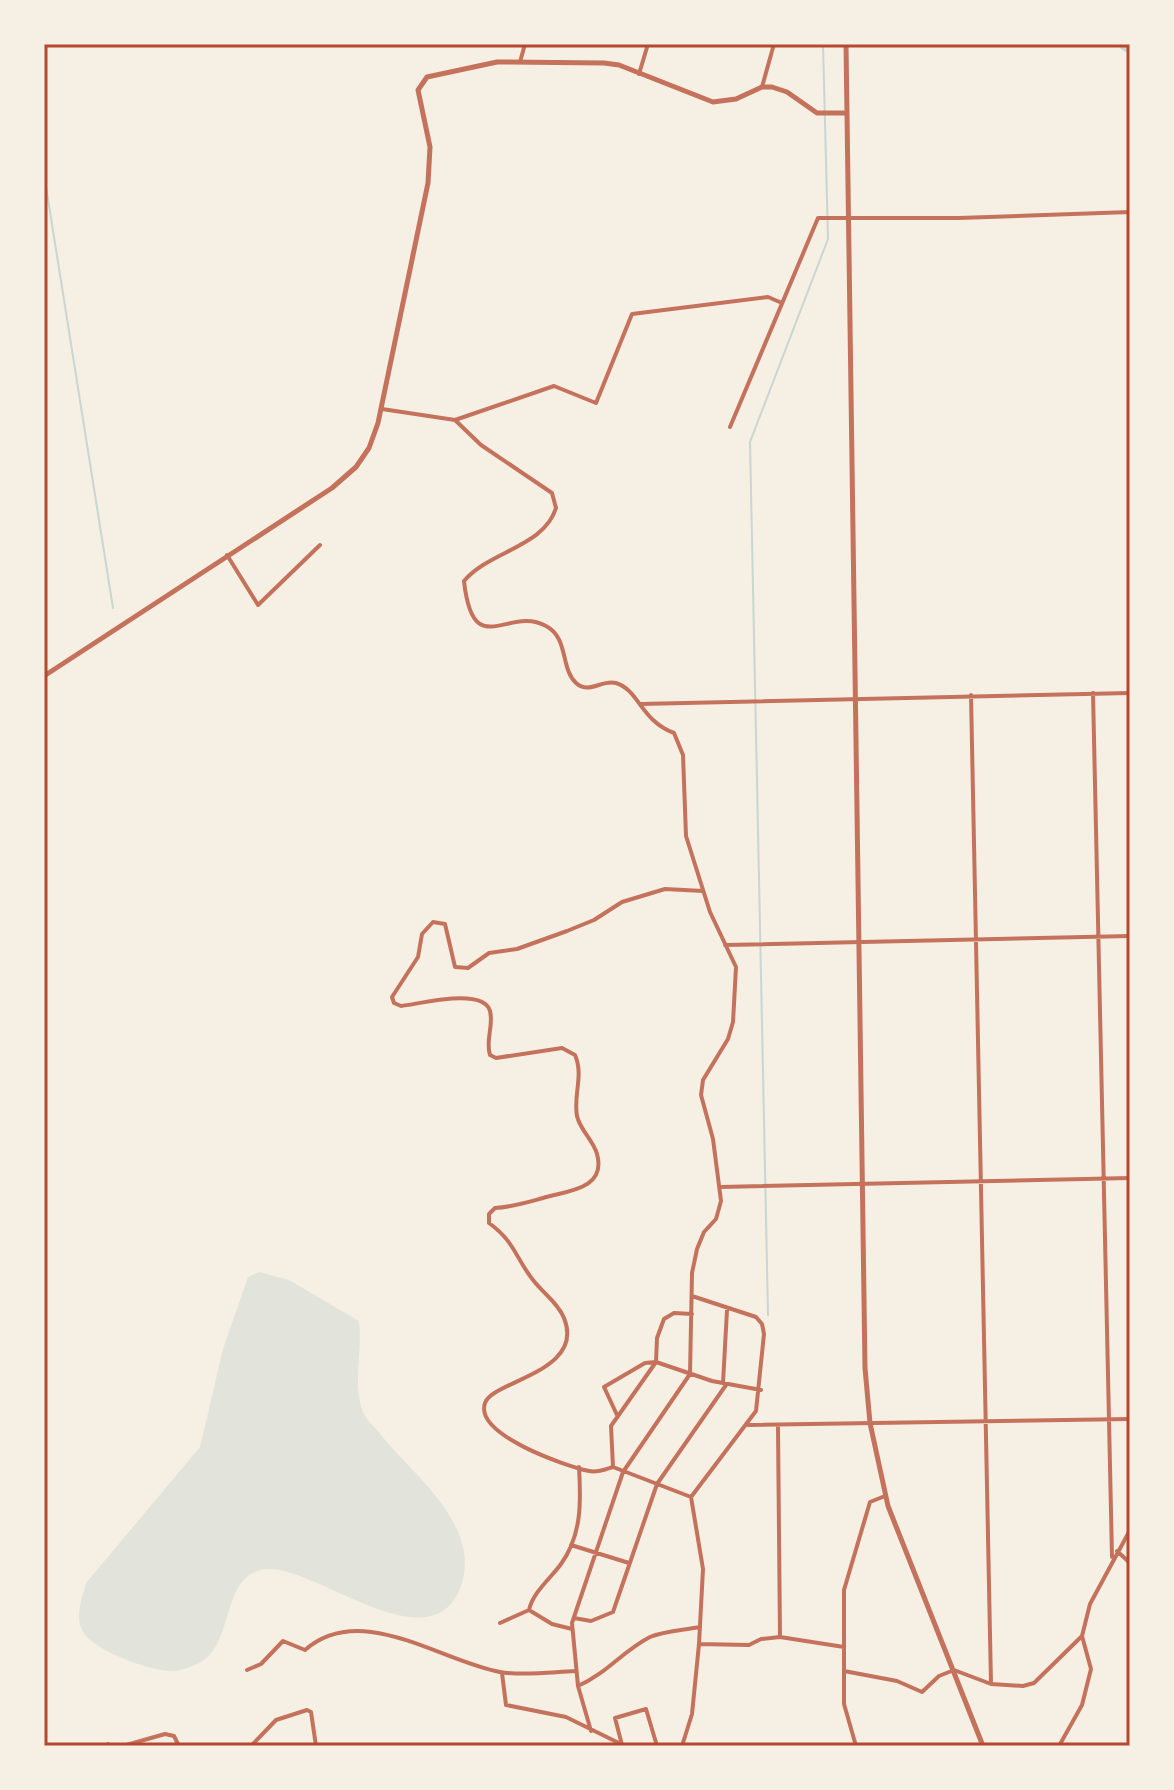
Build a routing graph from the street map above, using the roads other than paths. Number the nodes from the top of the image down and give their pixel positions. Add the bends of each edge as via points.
1 (525, 44) edge
2 (648, 44) edge
3 (774, 44) edge
4 (846, 44) edge
5 (520, 62) junction
6 (639, 74) junction
7 (762, 87) junction
8 (847, 113) junction
9 (1130, 212) edge
10 (850, 217) junction
11 (782, 303) junction
12 (382, 409) junction
13 (455, 420) junction
14 (730, 427) dead end
15 (320, 545) dead end
16 (227, 555) junction
17 (44, 676) edge
18 (1093, 693) junction
19 (1130, 693) edge
20 (971, 695) junction
21 (853, 697) junction
22 (640, 704) junction
23 (703, 891) junction
24 (1099, 936) junction
25 (1130, 936) edge
26 (977, 939) junction
27 (856, 942) junction
28 (725, 945) junction
29 (1130, 1178) edge
30 (1104, 1179) junction
31 (981, 1182) junction
32 (861, 1184) junction
33 (720, 1187) junction
34 (691, 1295) junction
35 (727, 1310) junction
36 (692, 1314) junction
37 (656, 1362) junction
38 (690, 1374) junction
39 (725, 1384) junction
40 (761, 1390) junction
41 (617, 1415) junction
42 (1130, 1419) edge
43 (1108, 1420) junction
44 (870, 1423) junction
45 (987, 1423) junction
46 (748, 1425) junction
47 (778, 1427) junction
48 (579, 1467) junction
49 (613, 1467) junction
50 (623, 1472) junction
51 (657, 1484) junction
52 (885, 1496) junction
53 (691, 1497) junction
54 (1130, 1530) edge
55 (571, 1545) junction
56 (1117, 1551) junction
57 (596, 1553) junction
58 (1112, 1557) junction
59 (629, 1563) junction
60 (1130, 1563) edge
61 (529, 1610) junction
62 (574, 1618) junction
63 (500, 1623) dead end
64 (700, 1627) junction
65 (572, 1629) junction
66 (1082, 1636) junction
67 (780, 1637) junction
68 (699, 1644) junction
69 (844, 1647) junction
70 (247, 1670) dead end
71 (954, 1670) junction
72 (576, 1671) junction
73 (844, 1671) junction
74 (502, 1673) junction
75 (991, 1684) junction
76 (578, 1686) junction
77 (591, 1731) junction
78 (623, 1745) edge
79 (123, 1746) edge
80 (179, 1746) edge
81 (251, 1746) edge
82 (316, 1746) edge
83 (657, 1746) edge
84 (682, 1746) edge
85 (856, 1746) edge
86 (983, 1746) edge
87 (1059, 1746) edge

1 - 5 street
2 - 6 street
3 - 7 street
4 - 8 street
5 - 6 street via 604,63
5 - 12 street via 471,65 434,73 421,82 419,102 430,147 428,183
6 - 7 street via 713,102
7 - 8 street via 780,88 817,113
8 - 10 street
9 - 10 street
10 - 11 street via 818,218
10 - 21 street
11 - 13 street via 768,297 632,314 596,403 554,386
11 - 14 street
12 - 13 street
12 - 16 street via 369,448 348,475
13 - 22 street via 481,445 552,493 556,508 546,529 464,581 472,615 488,627 535,620 550,627 559,636 580,687 617,683
15 - 16 street via 258,605
16 - 17 street
18 - 19 street
18 - 20 street
18 - 24 street
20 - 21 street
20 - 26 street
21 - 22 street
21 - 27 street
22 - 23 street via 650,722 681,742 686,836
23 - 28 street
23 - 48 street via 665,889 622,902 594,920 517,949 489,953 468,968 455,967 445,924 433,922 392,997 401,1006 481,1000 490,1011 490,1055 562,1048 579,1064 576,1111 597,1154 591,1182 578,1191 495,1208 489,1214 489,1223 509,1238 564,1318 566,1341 548,1365 485,1403 485,1417 510,1441
24 - 25 street
24 - 26 street
24 - 30 street
26 - 27 street
26 - 31 street
27 - 28 street
27 - 32 street
28 - 33 street via 736,967 733,1022 703,1080 701,1095
29 - 30 street
30 - 31 street
30 - 43 street
31 - 32 street
31 - 45 street
32 - 33 street
32 - 44 street
33 - 34 street via 716,1219 697,1249
34 - 35 street
34 - 36 street
35 - 39 street
35 - 40 street via 756,1317 762,1324
36 - 37 street via 674,1313 664,1319
36 - 38 street
37 - 38 street
37 - 41 street
37 - 41 street via 604,1387
38 - 39 street
38 - 50 street
39 - 40 street
39 - 51 street
40 - 46 street
41 - 49 street via 610,1435
42 - 43 street
43 - 45 street
43 - 58 street
44 - 45 street
44 - 47 street
44 - 52 street
45 - 75 street
46 - 47 street
46 - 53 street
47 - 67 street
48 - 49 street via 598,1472
48 - 55 street via 581,1509
49 - 50 street
50 - 51 street
50 - 57 street
51 - 53 street
51 - 59 street
52 - 69 street via 870,1502 846,1575
52 - 71 street
53 - 64 street via 703,1569
54 - 56 street
55 - 57 street
55 - 61 street
56 - 58 street
56 - 60 street
57 - 59 street
57 - 62 street
58 - 66 street
59 - 62 street via 613,1612 591,1621
61 - 63 street
61 - 65 street
62 - 65 street
64 - 68 street
64 - 76 street via 651,1637 618,1657 599,1677
65 - 72 street
66 - 75 street via 1034,1683
66 - 87 street via 1091,1669 1082,1705
67 - 68 street via 749,1645
67 - 69 street
68 - 84 street via 692,1714
69 - 73 street
70 - 74 street via 261,1664 283,1641 305,1650 322,1636 338,1633 405,1639
71 - 73 street via 922,1692 897,1681
71 - 75 street
71 - 86 street
72 - 74 street
72 - 76 street
73 - 85 street via 844,1704
74 - 77 street via 506,1705 566,1717
76 - 77 street
77 - 78 street
78 - 83 street via 615,1718 646,1709
79 - 80 street via 165,1734 174,1736
81 - 82 street via 276,1720 307,1710 315,1725

